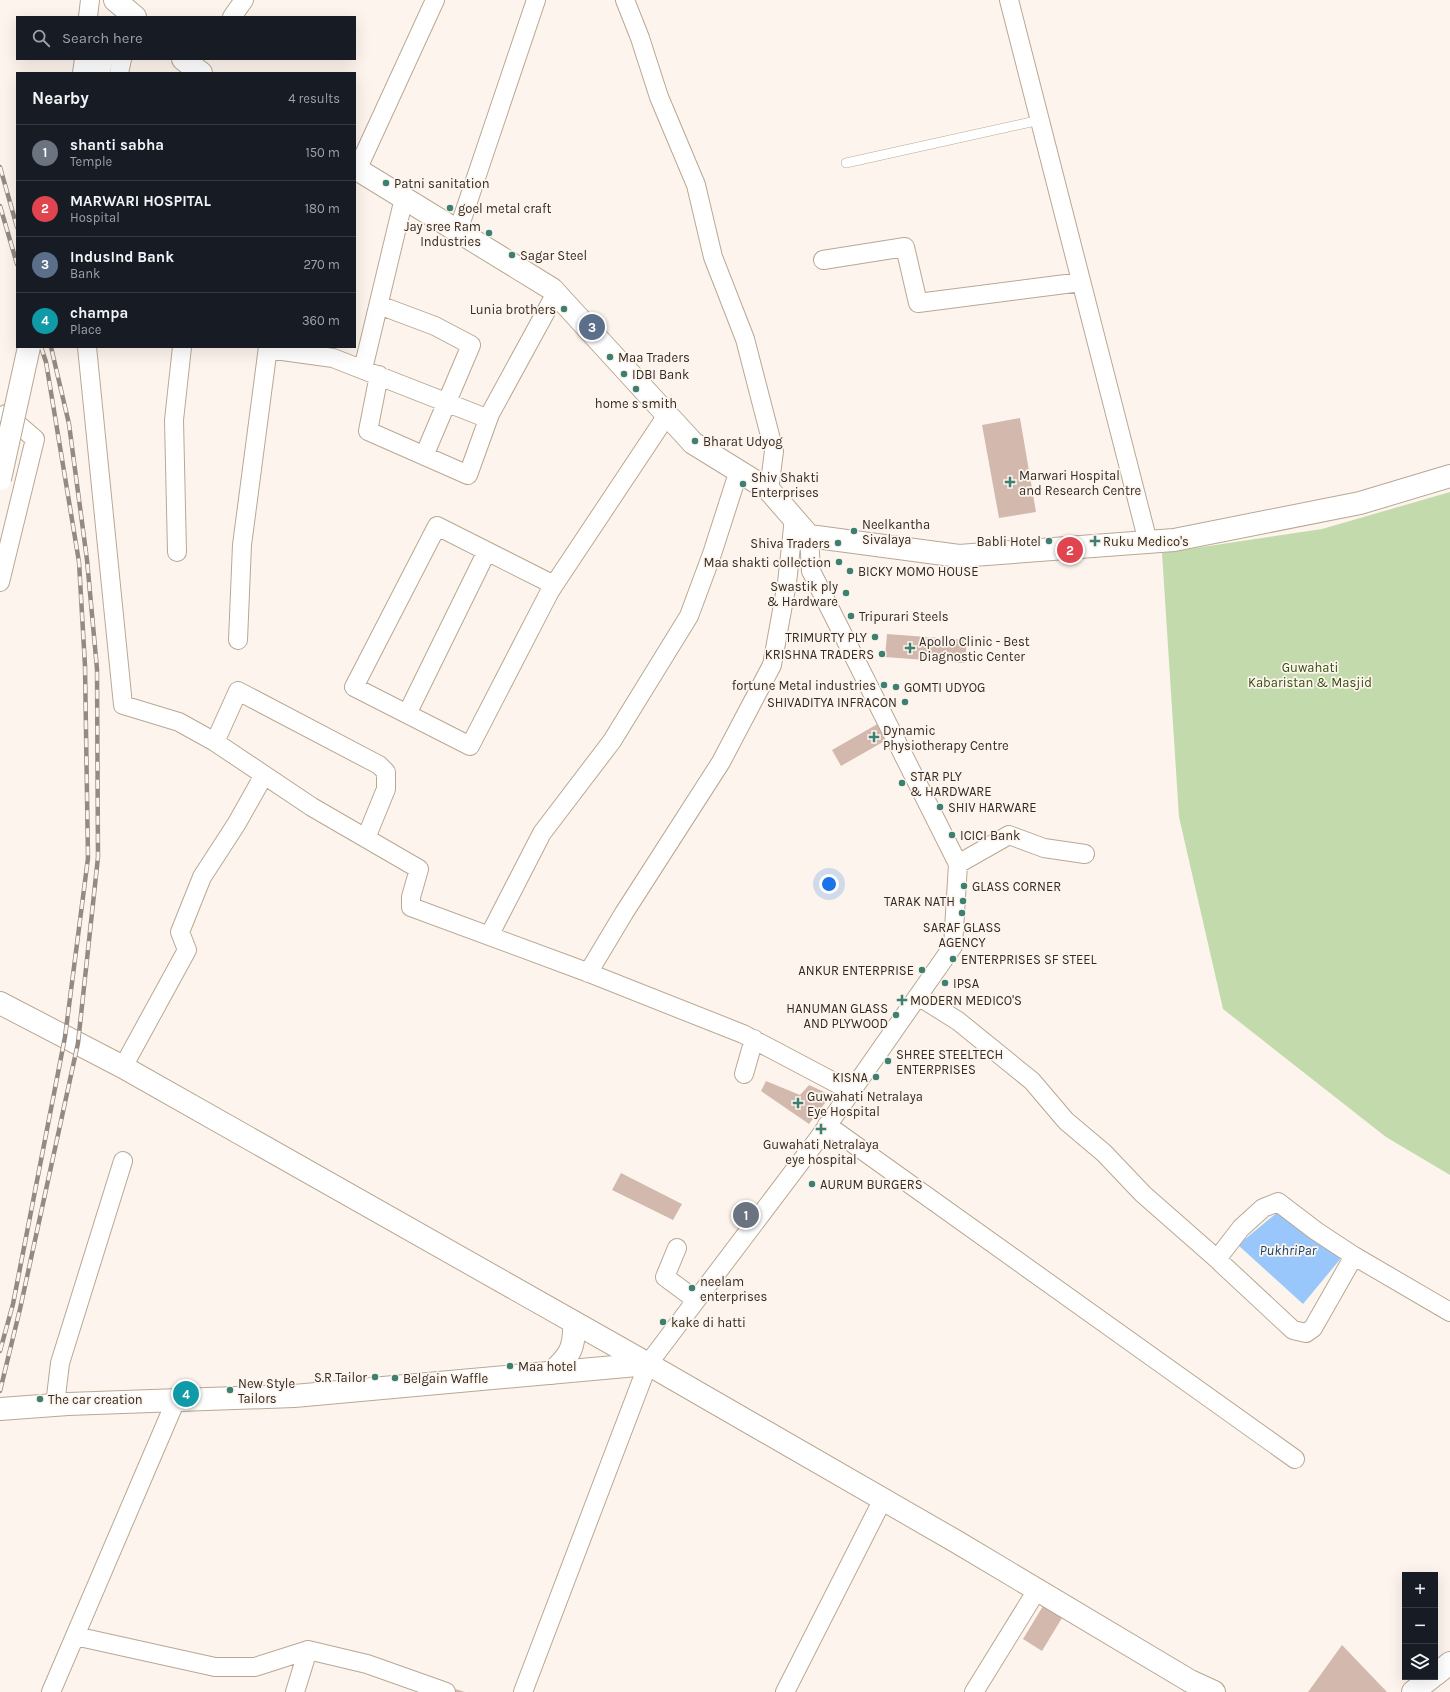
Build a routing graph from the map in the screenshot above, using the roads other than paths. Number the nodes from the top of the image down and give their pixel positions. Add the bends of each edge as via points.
1 (90, 0) edge
2 (110, 0) edge
3 (244, 0) edge
4 (435, 0) edge
5 (536, 0) edge
6 (625, 0) edge
7 (1009, 0) edge
8 (123, 10) edge
9 (88, 16) edge
10 (233, 16) edge
11 (100, 60) edge
12 (122, 60) edge
13 (84, 69) edge
14 (119, 72) edge
15 (1040, 120) junction
16 (846, 164) dead end
17 (356, 169) edge
18 (404, 198) junction
19 (458, 231) junction
20 (823, 260) dead end
21 (1081, 282) junction
22 (556, 293) junction
23 (378, 305) junction
24 (29, 348) edge
25 (87, 348) edge
26 (182, 348) edge
27 (268, 348) edge
28 (371, 372) junction
29 (448, 402) junction
30 (490, 414) junction
31 (667, 415) junction
32 (2, 417) edge
33 (424, 456) junction
34 (739, 470) junction
35 (1450, 476) edge
36 (0, 479) edge
37 (769, 490) junction
38 (794, 518) junction
39 (809, 536) junction
40 (1148, 542) junction
41 (487, 551) junction
42 (177, 552) dead end
43 (0, 582) edge
44 (554, 585) junction
45 (238, 640) dead end
46 (407, 714) junction
47 (215, 742) junction
48 (264, 774) junction
49 (366, 838) junction
50 (1085, 854) dead end
51 (958, 864) junction
52 (489, 936) junction
53 (588, 973) junction
54 (918, 996) junction
55 (0, 1003) edge
56 (754, 1040) junction
57 (123, 1067) junction
58 (744, 1074) dead end
59 (851, 1091) junction
60 (827, 1125) junction
61 (123, 1161) dead end
62 (677, 1248) dead end
63 (1354, 1256) junction
64 (1217, 1259) junction
65 (696, 1300) junction
66 (1450, 1312) edge
67 (574, 1322) junction
68 (648, 1364) junction
69 (551, 1373) junction
70 (176, 1400) junction
71 (55, 1405) junction
72 (0, 1409) edge
73 (1295, 1459) dead end
74 (883, 1500) junction
75 (1037, 1590) junction
76 (75, 1636) junction
77 (308, 1650) junction
78 (1450, 1663) edge
79 (1438, 1673) edge
80 (1428, 1680) edge
81 (51, 1692) edge
82 (295, 1692) edge
83 (446, 1692) edge
84 (523, 1692) edge
85 (786, 1692) edge
86 (974, 1692) edge
87 (1214, 1692) edge
88 (1413, 1692) edge

1 - 9 street
2 - 8 street
3 - 10 street
4 - 17 street
5 - 19 street
6 - 37 street via 659,96 696,185 713,257 745,339 774,451
7 - 15 street
11 - 13 street
12 - 14 street
15 - 16 lane
15 - 21 street
17 - 18 street
18 - 19 street
18 - 23 street
19 - 22 street via 552,288
20 - 21 street via 905,247 918,303
21 - 40 street
22 - 30 street
22 - 31 street
23 - 28 street
23 - 29 street via 435,326 471,345
24 - 36 street, bridge
25 - 47 street via 123,704 180,722
26 - 42 street via 174,420
27 - 28 street via 333,358
27 - 45 street via 242,545
28 - 29 street
28 - 33 street via 368,431
29 - 30 street via 481,416
29 - 33 street
30 - 33 street via 468,475
31 - 34 street via 693,443
31 - 44 street
32 - 43 street via 35,439
34 - 37 street
34 - 52 street via 689,616 612,741 542,833
35 - 40 street via 1360,503 1174,540
37 - 38 street
38 - 39 street
38 - 53 street via 787,583 772,665 721,762
39 - 40 street via 959,556
39 - 51 street via 811,571
41 - 44 street
41 - 46 street
41 - 46 street via 437,526 354,687
44 - 46 street via 470,746
47 - 48 street
47 - 49 street via 238,691 379,765 386,772 386,789
48 - 49 street via 312,807
48 - 57 street via 237,823 202,877 180,932 187,950
49 - 52 street via 419,870 411,897 411,907
50 - 51 street via 1044,848 1009,835
51 - 54 street via 953,946
52 - 53 street
53 - 56 street
54 - 59 street
54 - 64 street via 958,1021 1032,1081 1066,1121
55 - 57 street
56 - 58 street
56 - 59 street
57 - 67 street
59 - 60 street
60 - 65 street
60 - 73 street
61 - 71 street via 60,1363
62 - 65 street via 665,1277
63 - 64 street via 1278,1202 1263,1208 1241,1228
63 - 64 street via 1320,1318 1306,1333 1293,1330
63 - 66 street
65 - 68 street
67 - 68 street
67 - 69 street via 574,1339 568,1355
68 - 69 street
68 - 74 street
68 - 84 street
69 - 70 street via 294,1396
70 - 71 street
70 - 76 street
71 - 72 street
74 - 75 street
74 - 85 street
75 - 86 street
75 - 87 street via 1190,1681
76 - 77 street via 215,1667 255,1667
76 - 81 street
77 - 82 street
77 - 83 street via 367,1664
78 - 79 street
80 - 88 street

